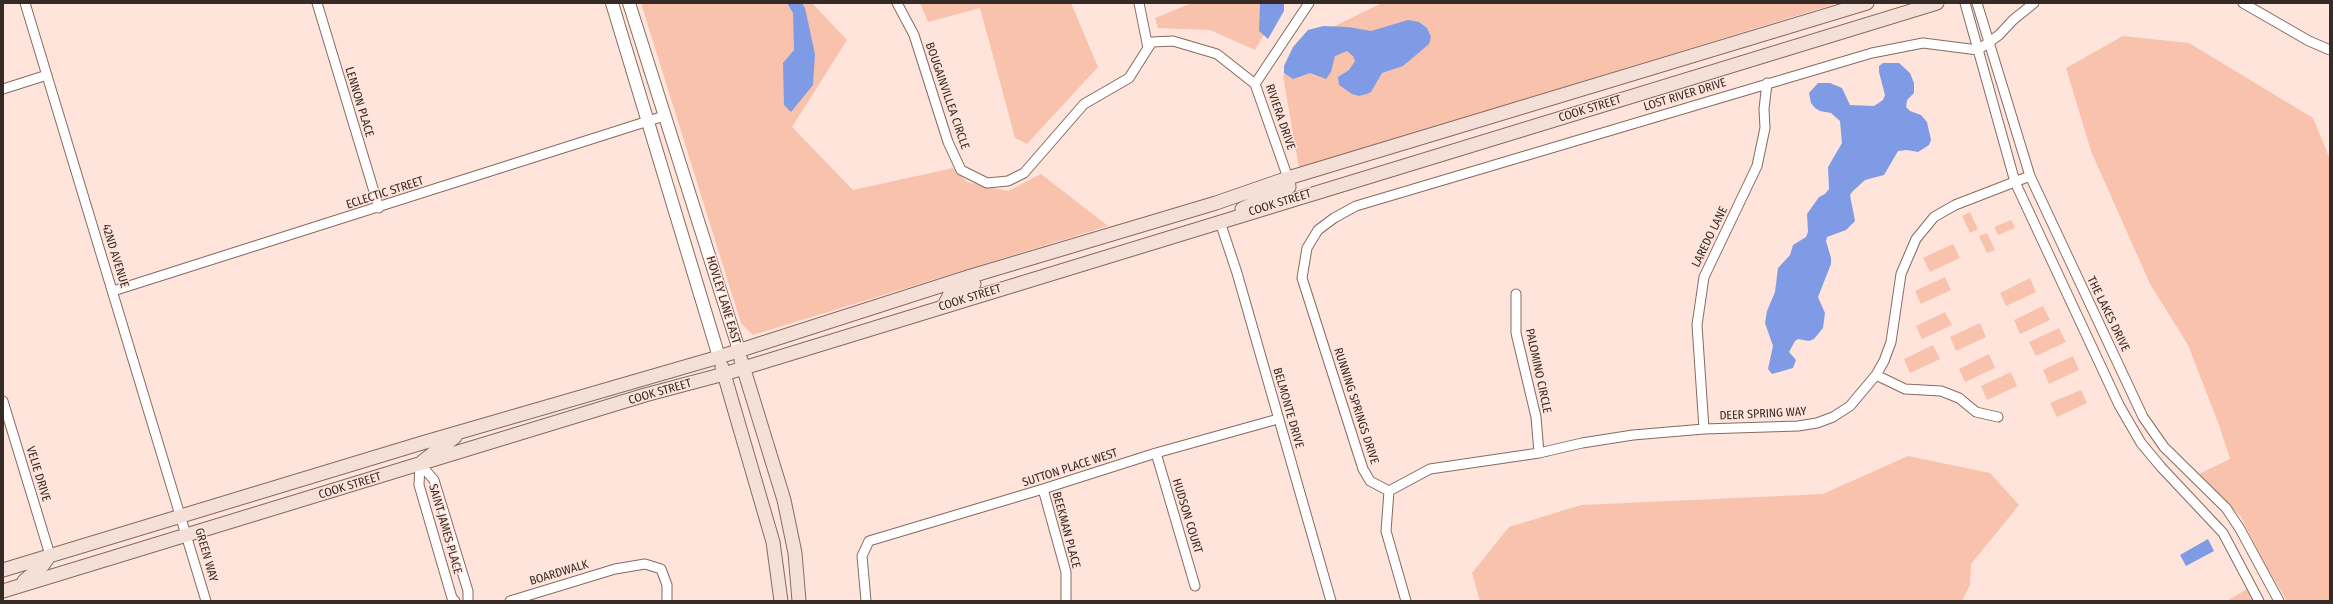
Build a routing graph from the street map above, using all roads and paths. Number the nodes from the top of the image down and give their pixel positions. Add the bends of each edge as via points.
1 (25, 3) edge
2 (316, 3) edge
3 (612, 3) edge
4 (629, 3) edge
5 (897, 3) edge
6 (1139, 3) edge
7 (1309, 3) edge
8 (1867, 3) edge
9 (1937, 3) edge
10 (1965, 3) edge
11 (1977, 3) edge
12 (2034, 3) edge
13 (2243, 3) edge
14 (616, 16) junction
15 (1989, 42) junction
16 (1148, 48) junction
17 (1978, 50) junction
18 (2330, 50) edge
19 (648, 62) junction
20 (47, 75) junction
21 (1767, 83) junction
22 (1255, 84) junction
23 (3, 89) edge
24 (664, 116) junction
25 (649, 120) junction
26 (2030, 176) junction
27 (1288, 178) junction
28 (2015, 182) junction
29 (379, 208) junction
30 (1334, 218) joint
31 (1220, 222) junction
32 (1067, 248) junction
33 (113, 291) junction
34 (1516, 294) dead end
35 (944, 306) junction
36 (739, 350) junction
37 (719, 357) junction
38 (744, 368) junction
39 (724, 374) junction
40 (1876, 375) junction
41 (3, 401) edge
42 (1998, 418) dead end
43 (1278, 419) junction
44 (1704, 429) junction
45 (467, 430) junction
46 (1156, 453) junction
47 (1539, 453) junction
48 (420, 464) junction
49 (1043, 490) junction
50 (1389, 491) junction
51 (182, 516) junction
52 (188, 535) junction
53 (50, 555) junction
54 (3, 570) edge
55 (1195, 586) dead end
56 (8, 589) edge
57 (206, 601) edge
58 (455, 601) edge
59 (468, 601) edge
60 (510, 601) edge
61 (667, 601) edge
62 (781, 601) edge
63 (799, 601) edge
64 (866, 601) edge
65 (1066, 601) edge
66 (1331, 601) edge
67 (1406, 601) edge
68 (2259, 601) edge
69 (2279, 601) edge

1 - 20 street, 42ND AVENUE
2 - 29 street, LENNON PLACE
3 - 14 street, HOVLEY LANE EAST
4 - 19 street, HOVLEY LANE EAST
5 - 16 street, BOUGAINVILLEA CIRCLE via 914,35 948,142 961,170 987,183 1008,181 1024,173 1084,104 1129,78
6 - 16 street
7 - 22 street, RIVIERA DRIVE
8 - 27 main road, COOK STREET
9 - 31 main road, COOK STREET
10 - 17 street
11 - 15 street, THE LAKES DRIVE
12 - 15 street
13 - 18 street via 2309,41
14 - 19 street via 620,16 627,24
14 - 25 street, HOVLEY LANE EAST
15 - 17 street
15 - 26 street, THE LAKES DRIVE
16 - 22 street via 1152,42 1173,41 1217,54
17 - 21 street, LOST RIVER DRIVE via 1923,44 1872,53
17 - 28 street
19 - 24 street, HOVLEY LANE EAST
20 - 23 street
20 - 33 street, 42ND AVENUE
21 - 30 street, LOST RIVER DRIVE via 1356,206
21 - 44 street, LAREDO LANE via 1765,128 1757,166 1704,277 1697,325
22 - 27 street, RIVIERA DRIVE
24 - 25 street, ECLECTIC STREET
24 - 36 street, HOVLEY LANE EAST
25 - 29 street, ECLECTIC STREET
25 - 37 street, HOVLEY LANE EAST
26 - 28 street, DEER SPRING WAY
26 - 69 street, THE LAKES DRIVE via 2143,418 2164,447 2226,508
27 - 31 main road via 1289,187
27 - 32 main road, COOK STREET via 1216,203
28 - 40 street, DEER SPRING WAY via 1955,205 1934,217 1916,239 1901,274 1891,342
28 - 68 street via 2119,405 2141,443 2223,533
29 - 33 street, ECLECTIC STREET
30 - 50 street, RUNNING SPRINGS DRIVE via 1318,230 1307,248 1302,278 1362,469 1370,481
31 - 35 main road, COOK STREET
31 - 43 street, BELMONTE DRIVE
32 - 35 main road via 1033,265 957,290 950,294
32 - 36 main road, COOK STREET
33 - 51 street, 42ND AVENUE
34 - 47 street, PALOMINO CIRCLE via 1516,333 1536,418
35 - 38 main road, COOK STREET
36 - 37 main road, COOK STREET
36 - 38 main road, HOVLEY LANE EAST
37 - 39 main road, HOVLEY LANE EAST
37 - 45 main road, COOK STREET
38 - 39 main road, COOK STREET
38 - 63 main road, HOVLEY LANE EAST via 784,500 795,553
39 - 48 main road, COOK STREET via 645,395
39 - 62 main road, HOVLEY LANE EAST via 774,542
40 - 42 street via 1905,389 1941,391 1959,398 1976,412
40 - 44 street, DEER SPRING WAY via 1850,406 1817,423
41 - 53 street, VELIE DRIVE
43 - 46 street, SUTTON PLACE WEST
43 - 66 street, BELMONTE DRIVE
44 - 47 street, DEER SPRING WAY via 1633,435
45 - 48 main road via 434,451
45 - 51 main road, COOK STREET
46 - 49 street, SUTTON PLACE WEST
46 - 55 street, HUDSON COURT
47 - 50 street, DEER SPRING WAY via 1430,469
48 - 52 main road, COOK STREET
48 - 58 street, SAINT JAMES PLACE via 419,485
48 - 59 street, SAINT JAMES PLACE via 434,480 468,591
49 - 64 street, SUTTON PLACE WEST via 869,541 862,556
49 - 65 street, BEEKMAN PLACE via 1066,572
50 - 67 street via 1386,531
51 - 52 street, GREEN WAY
51 - 53 main road, COOK STREET
52 - 56 main road, COOK STREET
52 - 57 street, GREEN WAY
53 - 54 main road, COOK STREET
53 - 56 main road via 31,577
60 - 61 street, BOARDWALK via 615,569 645,564 662,569 667,585

